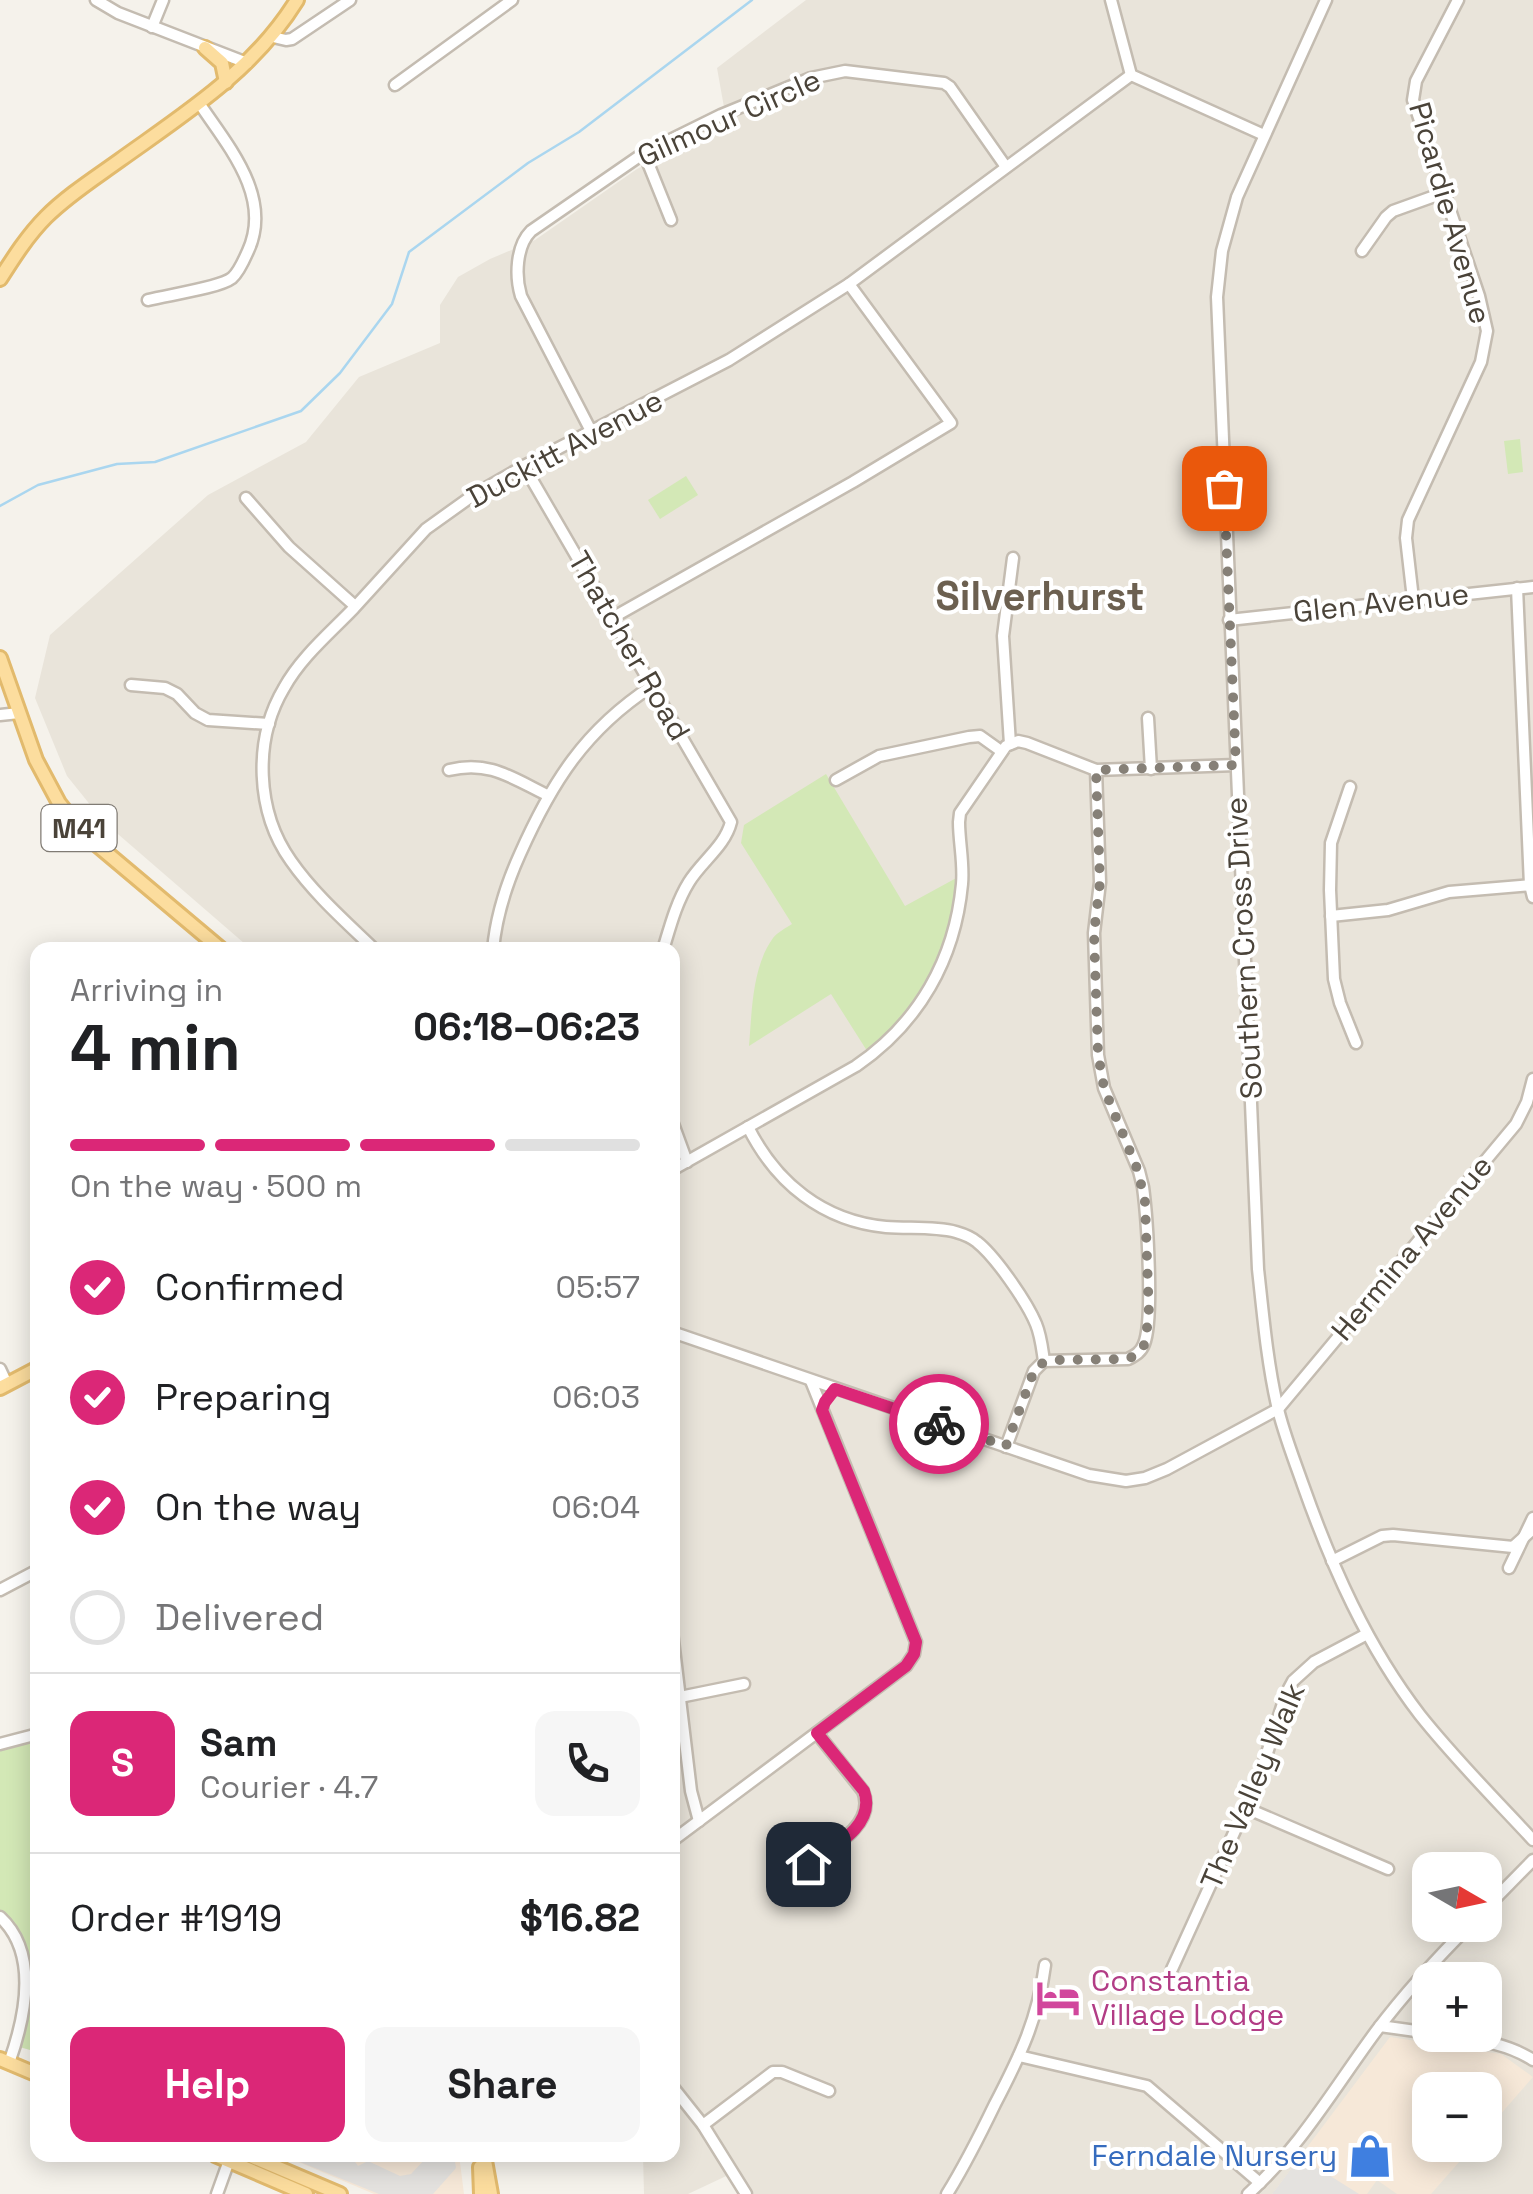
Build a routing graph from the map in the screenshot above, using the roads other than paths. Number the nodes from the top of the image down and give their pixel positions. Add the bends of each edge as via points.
1 (96, 0) edge
2 (162, 0) edge
3 (297, 0) edge
4 (350, 0) edge
5 (512, 0) edge
6 (1110, 0) edge
7 (1326, 0) edge
8 (1458, 0) edge
9 (152, 26) junction
10 (273, 37) junction
11 (205, 48) junction
12 (248, 63) junction
13 (1131, 75) junction
14 (226, 82) junction
15 (395, 85) dead end
16 (198, 104) junction
17 (1264, 135) junction
18 (644, 153) junction
19 (1006, 166) junction
20 (1444, 192) junction
21 (671, 220) dead end
22 (1362, 251) dead end
23 (0, 278) edge
24 (849, 284) junction
25 (148, 300) dead end
26 (591, 431) junction
27 (524, 466) junction
28 (246, 498) dead end
29 (1013, 558) dead end
30 (1533, 587) edge
31 (1516, 588) junction
32 (1414, 599) junction
33 (355, 606) junction
34 (612, 618) junction
35 (1229, 620) junction
36 (0, 658) edge
37 (130, 685) dead end
38 (652, 686) junction
39 (18, 712) junction
40 (0, 715) edge
41 (1148, 718) dead end
42 (268, 724) junction
43 (1528, 729) edge
44 (1006, 747) junction
45 (1236, 765) junction
46 (1152, 769) junction
47 (449, 770) dead end
48 (1096, 770) junction
49 (836, 780) dead end
50 (1350, 787) dead end
51 (547, 794) junction
52 (1532, 885) edge
53 (1533, 898) edge
54 (1331, 916) junction
55 (212, 942) edge
56 (367, 942) edge
57 (494, 942) edge
58 (665, 942) edge
59 (1356, 1043) dead end
60 (1533, 1079) edge
61 (1529, 1109) edge
62 (748, 1127) junction
63 (680, 1143) edge
64 (687, 1162) junction
65 (680, 1166) edge
66 (680, 1335) edge
67 (1044, 1362) junction
68 (0, 1369) edge
69 (30, 1372) edge
70 (811, 1381) junction
71 (4, 1386) edge
72 (835, 1389) junction
73 (1278, 1409) junction
74 (822, 1410) junction
75 (1006, 1446) junction
76 (1533, 1518) edge
77 (1533, 1528) edge
78 (1523, 1538) junction
79 (1332, 1561) junction
80 (1509, 1568) dead end
81 (30, 1574) edge
82 (0, 1590) edge
83 (1367, 1634) junction
84 (744, 1684) dead end
85 (680, 1697) joint
86 (817, 1733) junction
87 (30, 1736) edge
88 (0, 1744) edge
89 (1246, 1808) junction
90 (699, 1821) junction
91 (680, 1835) edge
92 (1533, 1840) edge
93 (1533, 1860) edge
94 (808, 1864) dead end
95 (1388, 1870) dead end
96 (1502, 1892) edge
97 (0, 1917) edge
98 (1454, 1942) edge
99 (1045, 1965) dead end
100 (1172, 1969) dead end
101 (1380, 2026) junction
102 (1412, 2030) edge
103 (1502, 2045) edge
104 (1019, 2056) junction
105 (1533, 2060) edge
106 (5, 2061) edge
107 (30, 2072) edge
108 (829, 2091) dead end
109 (680, 2096) edge
110 (703, 2125) junction
111 (229, 2162) edge
112 (238, 2162) edge
113 (265, 2162) edge
114 (482, 2162) edge
115 (484, 2162) edge
116 (1260, 2183) junction
117 (218, 2194) edge
118 (306, 2194) edge
119 (340, 2194) edge
120 (481, 2194) edge
121 (491, 2194) edge
122 (746, 2194) edge
123 (948, 2194) edge
124 (1248, 2194) edge

1 - 9 street
2 - 9 street
3 - 10 main road
4 - 10 street via 292,39
5 - 15 street
6 - 13 street
7 - 17 street, Southern Cross Drive
8 - 20 street, Picardie Avenue via 1413,92
9 - 11 street
10 - 12 main road
11 - 12 street
11 - 14 main road via 222,63
12 - 14 main road
13 - 17 street
13 - 19 street, Duckitt Avenue
14 - 16 main road
16 - 23 main road via 48,215
16 - 25 street via 249,184 256,230 232,278
17 - 35 street, Southern Cross Drive via 1232,212 1216,297
18 - 19 street, Gilmour Circle via 810,78 845,71 944,83
18 - 21 street
18 - 26 street, Gilmour Circle via 530,231 519,256 521,296
19 - 24 street, Duckitt Avenue
20 - 22 street via 1386,216
20 - 32 street, Picardie Avenue via 1486,331 1480,362 1408,520
24 - 26 street, Duckitt Avenue via 716,368
24 - 34 street via 951,423
26 - 27 street, Duckitt Avenue
27 - 33 street, Duckitt Avenue via 435,521
27 - 34 street, Thatcher Road
28 - 33 street via 288,547
29 - 44 street via 1003,636
30 - 31 street, Glen Avenue
31 - 32 street, Glen Avenue
31 - 43 street
32 - 35 street, Glen Avenue
33 - 42 street, Duckitt Avenue via 296,670
34 - 38 street, Thatcher Road
35 - 45 street, Southern Cross Drive
36 - 39 main road, M41
37 - 42 street via 165,688 208,720
38 - 51 street via 613,714
38 - 58 street, Thatcher Road via 730,826 690,880
39 - 40 street
39 - 55 main road, M41 via 70,818
41 - 46 street
42 - 56 street, Duckitt Avenue via 262,772 272,826 314,890
43 - 52 street
44 - 48 street via 1027,743
44 - 49 street via 969,737 878,756
44 - 62 street via 960,813 958,909 934,984 872,1055
45 - 46 street
45 - 73 street, Southern Cross Drive via 1258,1269
46 - 48 street
47 - 51 street via 486,767
48 - 67 street via 1098,1054 1104,1088 1143,1187 1149,1316 1144,1345 1128,1359
50 - 54 street via 1332,843
51 - 57 street via 512,871
52 - 53 street
52 - 54 street via 1460,890 1388,910
54 - 59 street via 1334,980
60 - 61 street, Hermina Avenue
61 - 73 street, Hermina Avenue
62 - 64 street
62 - 67 street via 785,1180 824,1209 862,1223 945,1230 979,1243 1031,1313
63 - 64 street
64 - 65 street
66 - 70 street
67 - 75 street via 1034,1371
68 - 71 street
69 - 71 main road
70 - 72 street
70 - 74 street
72 - 74 street
72 - 75 street
73 - 75 street via 1145,1478 1089,1475
73 - 79 street, Southern Cross Drive
74 - 86 street via 916,1642 906,1666
76 - 78 street
77 - 78 street
78 - 79 street via 1513,1547 1382,1536
78 - 80 street
79 - 83 street, Southern Cross Drive
81 - 82 street
83 - 89 street, The Valley Walk via 1314,1662 1294,1681
83 - 92 street, Southern Cross Drive via 1420,1714
84 - 85 street
85 - 90 street
86 - 90 street
86 - 94 street via 864,1791 866,1805 849,1836
87 - 88 street
89 - 95 street
89 - 100 street, The Valley Walk
90 - 91 street
93 - 96 street
97 - 106 street via 17,1938 26,1986 20,2031
98 - 101 street
99 - 104 street via 1038,2008
101 - 102 street
101 - 116 street
103 - 105 street
104 - 116 street via 1148,2086
104 - 123 street
106 - 107 main road
108 - 110 street via 773,2072
109 - 110 street
110 - 122 street
111 - 117 street
112 - 118 main road
113 - 119 main road
114 - 120 main road
115 - 121 main road
116 - 124 street

